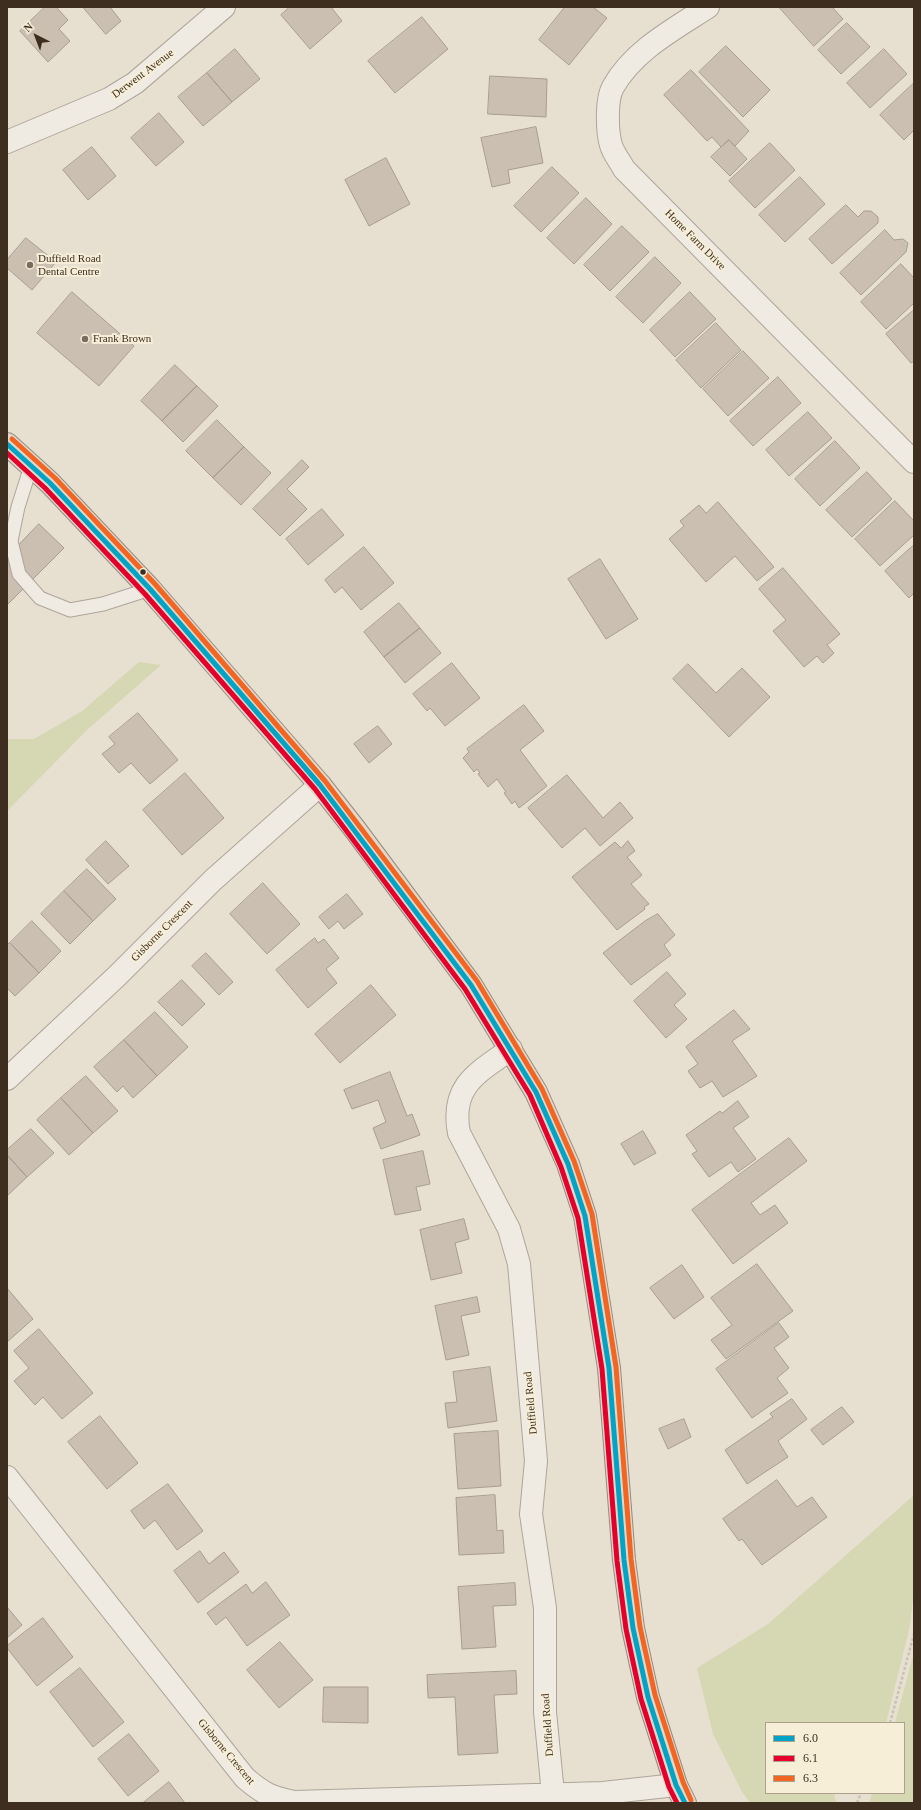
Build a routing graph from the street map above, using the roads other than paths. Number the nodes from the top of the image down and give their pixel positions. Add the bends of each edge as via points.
1 (224, 7) edge
2 (708, 7) edge
3 (7, 142) edge
4 (7, 444) edge
5 (914, 462) edge
6 (31, 466) junction
7 (150, 589) junction
8 (320, 785) junction
9 (511, 1049) junction
10 (7, 1079) edge
11 (7, 1477) edge
12 (553, 1794) junction
13 (681, 1794) edge

1 - 3 street, Derwent Avenue via 135,83 115,96
2 - 5 street, Home Farm Drive via 650,45 628,65 612,88 607,117 611,145 624,169
4 - 6 highway
6 - 7 highway
6 - 7 lane via 11,541 19,574 40,598 70,610 103,604
7 - 8 highway
8 - 9 highway via 471,985
8 - 10 street, Gisborne Crescent via 213,880 117,976
9 - 12 street, Duffield Road via 487,1066 463,1089 456,1117 459,1133 509,1229 519,1264 536,1461 531,1514 545,1608 545,1712
9 - 13 highway via 536,1092 568,1164 585,1216 609,1368 624,1560 633,1628 648,1697
11 - 12 street, Gisborne Crescent via 245,1778 260,1792 272,1798 294,1802
12 - 13 street, Gisborne Crescent

